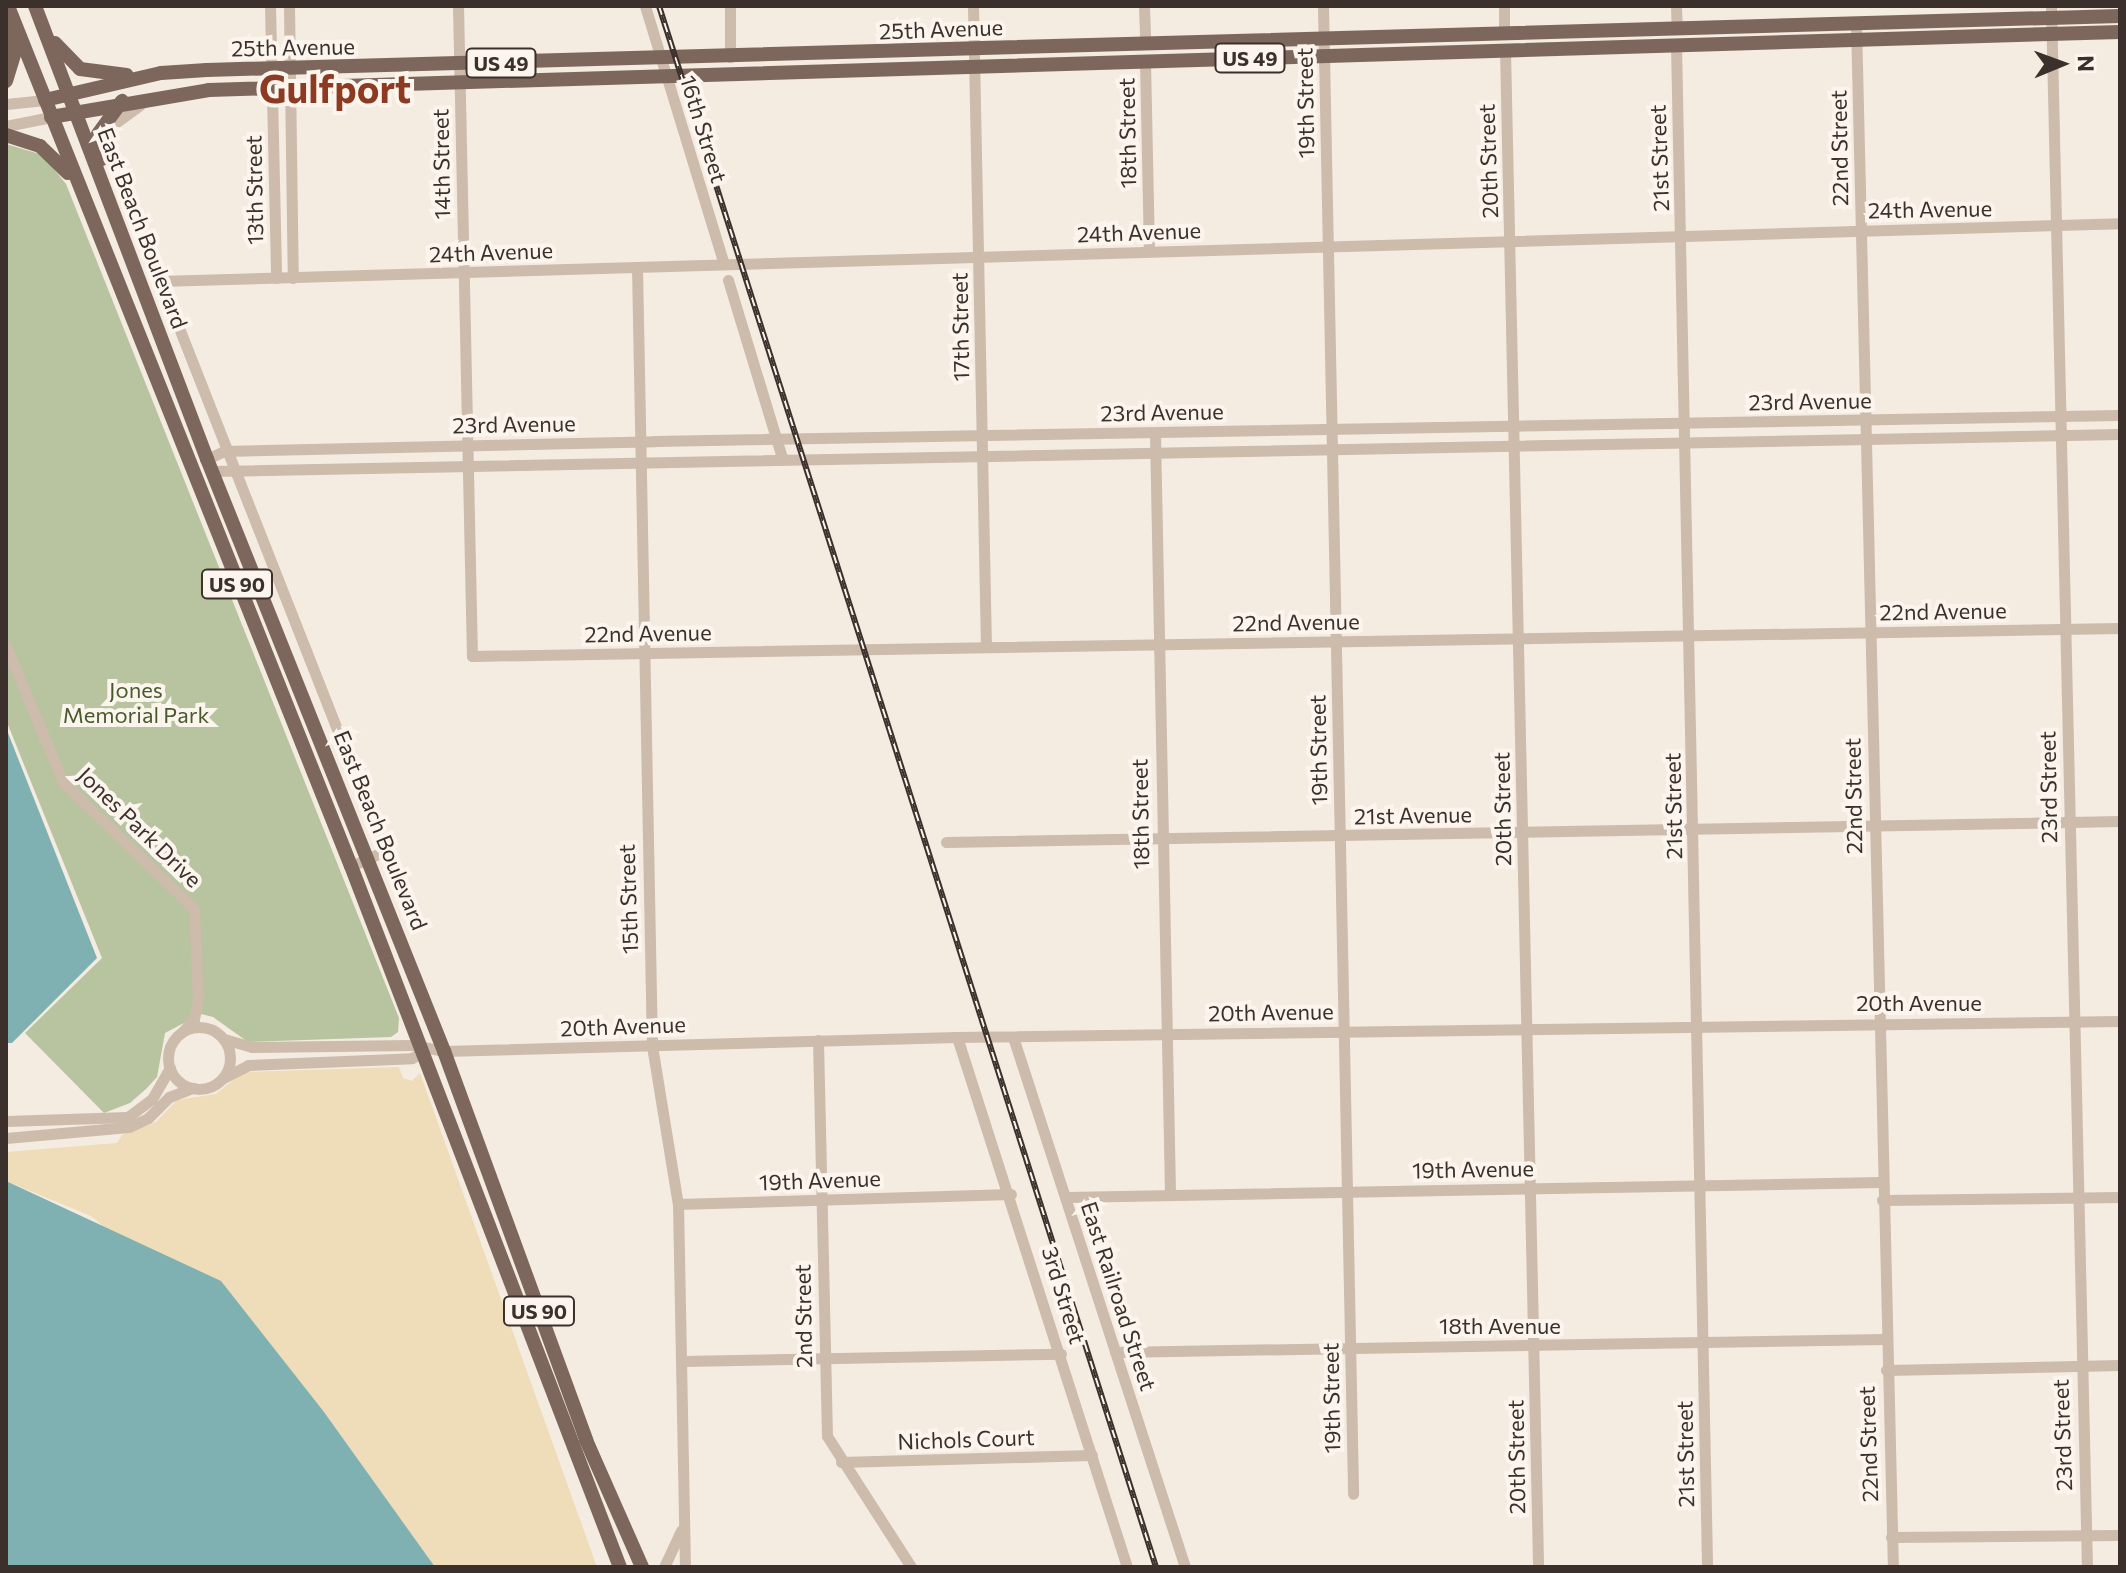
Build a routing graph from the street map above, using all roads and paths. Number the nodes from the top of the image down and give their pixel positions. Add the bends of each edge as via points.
1 (35, 6) edge
2 (270, 6) edge
3 (289, 6) edge
4 (458, 6) edge
5 (645, 6) edge
6 (730, 6) edge
7 (973, 6) edge
8 (1144, 6) edge
9 (1323, 6) edge
10 (1504, 6) edge
11 (1676, 6) edge
12 (8, 8) edge
13 (2052, 12) edge
14 (2120, 16) edge
15 (1856, 24) junction
16 (43, 25) junction
17 (2120, 32) edge
18 (1504, 34) junction
19 (2052, 34) junction
20 (1676, 37) junction
21 (1324, 40) junction
22 (1857, 40) junction
23 (1145, 44) junction
24 (974, 50) junction
25 (1505, 50) junction
26 (1324, 55) junction
27 (730, 57) junction
28 (661, 59) junction
29 (1145, 61) junction
30 (459, 65) junction
31 (975, 66) junction
32 (272, 69) junction
33 (288, 69) junction
34 (147, 76) junction
35 (668, 76) junction
36 (6, 81) edge
37 (460, 84) junction
38 (272, 88) junction
39 (288, 88) junction
40 (70, 94) junction
41 (162, 95) junction
42 (45, 100) junction
43 (122, 101) junction
44 (6, 104) edge
45 (76, 110) junction
46 (51, 117) junction
47 (6, 126) edge
48 (6, 135) edge
49 (78, 186) junction
50 (2120, 223) edge
51 (2055, 226) junction
52 (1861, 231) junction
53 (1682, 236) junction
54 (1510, 242) junction
55 (1328, 247) junction
56 (1149, 251) junction
57 (979, 257) junction
58 (724, 264) junction
59 (637, 267) junction
60 (463, 273) junction
61 (276, 278) junction
62 (293, 278) junction
63 (728, 280) dead end
64 (159, 281) junction
65 (171, 363) junction
66 (2120, 415) edge
67 (2060, 416) junction
68 (1865, 419) junction
69 (1686, 423) junction
70 (1515, 425) junction
71 (1332, 428) junction
72 (1155, 433) junction
73 (2120, 434) edge
74 (2060, 435) junction
75 (982, 436) junction
76 (1865, 438) junction
77 (778, 439) junction
78 (640, 441) junction
79 (1687, 441) junction
80 (532, 444) junction
81 (1516, 444) junction
82 (467, 445) junction
83 (1332, 448) junction
84 (224, 451) junction
85 (1155, 451) junction
86 (982, 454) junction
87 (782, 458) junction
88 (641, 460) junction
89 (524, 464) junction
90 (210, 465) junction
91 (468, 465) junction
92 (231, 471) junction
93 (2120, 628) edge
94 (2065, 629) junction
95 (1870, 632) junction
96 (1691, 635) junction
97 (1519, 638) junction
98 (1336, 641) junction
99 (1157, 644) junction
100 (6, 646) edge
101 (986, 647) junction
102 (643, 653) junction
103 (472, 656) joint
104 (2120, 821) edge
105 (2069, 822) junction
106 (1874, 826) junction
107 (1693, 829) junction
108 (1523, 832) junction
109 (1340, 836) junction
110 (1160, 840) junction
111 (946, 842) dead end
112 (370, 857) junction
113 (351, 866) junction
114 (198, 1000) junction
115 (2120, 1021) edge
116 (2074, 1022) junction
117 (1878, 1023) junction
118 (1697, 1024) junction
119 (1527, 1028) junction
120 (184, 1030) junction
121 (215, 1030) junction
122 (1344, 1031) junction
123 (1165, 1034) junction
124 (957, 1037) junction
125 (1013, 1037) junction
126 (224, 1039) junction
127 (818, 1040) junction
128 (652, 1046) junction
129 (423, 1051) junction
130 (444, 1051) junction
131 (170, 1068) junction
132 (223, 1078) junction
133 (193, 1088) junction
134 (6, 1121) edge
135 (6, 1138) edge
136 (1881, 1182) junction
137 (1700, 1185) junction
138 (1530, 1188) junction
139 (1347, 1191) junction
140 (1011, 1194) junction
141 (1170, 1195) junction
142 (1066, 1197) junction
143 (2120, 1197) edge
144 (2078, 1198) junction
145 (820, 1199) junction
146 (1882, 1200) junction
147 (678, 1204) junction
148 (1885, 1339) junction
149 (1703, 1342) junction
150 (1350, 1346) junction
151 (1533, 1347) junction
152 (1115, 1352) junction
153 (1061, 1354) junction
154 (824, 1359) junction
155 (682, 1361) junction
156 (2120, 1365) edge
157 (2080, 1366) junction
158 (1886, 1370) junction
159 (1092, 1455) junction
160 (841, 1462) junction
161 (1353, 1494) dead end
162 (683, 1527) junction
163 (2086, 1535) junction
164 (2120, 1535) edge
165 (1891, 1537) junction
166 (620, 1567) edge
167 (642, 1567) edge
168 (664, 1567) edge
169 (685, 1567) edge
170 (911, 1567) edge
171 (1127, 1567) edge
172 (1185, 1567) edge
173 (1538, 1567) edge
174 (1707, 1567) edge
175 (1893, 1567) edge
176 (2087, 1567) edge

1 - 16 main road, US 90
2 - 32 street, 13th Street
3 - 33 street, 13th Street
4 - 30 street, 14th Street
5 - 28 street, 16th Street
6 - 27 street
7 - 24 street, 17th Street
8 - 23 street
9 - 21 street, 19th Street
10 - 18 street
11 - 20 street, 21st Street
12 - 36 main road via 14,54
12 - 42 main road, US 90
13 - 14 main road, 25th Avenue / US 49
13 - 15 main road, 25th Avenue / US 49
13 - 19 street, 23rd Street
15 - 20 main road, 25th Avenue / US 49
15 - 22 street, 22nd Street
16 - 34 main road via 80,69
16 - 40 main road, US 90
17 - 19 main road, 25th Avenue / US 49
18 - 20 main road, 25th Avenue / US 49
18 - 21 main road, 25th Avenue / US 49
19 - 22 main road, 25th Avenue / US 49
19 - 51 street, 23rd Street
20 - 22 main road, 25th Avenue / US 49
20 - 25 main road, 25th Avenue / US 49
20 - 53 street, 21st Street
21 - 23 main road, 25th Avenue / US 49
21 - 26 street, 19th Street
22 - 52 street, 22nd Street
23 - 24 main road, 25th Avenue / US 49
24 - 27 main road, 25th Avenue / US 49
24 - 31 street, 17th Street
25 - 26 main road, 25th Avenue / US 49
25 - 54 street, 20th Street
26 - 29 main road, 25th Avenue / US 49
26 - 55 street, 19th Street
27 - 28 main road, 25th Avenue / US 49
28 - 30 main road, 25th Avenue / US 49
28 - 35 street, 16th Street
29 - 31 main road, 25th Avenue / US 49
29 - 56 street, 18th Street
30 - 33 main road, 25th Avenue / US 49
30 - 37 street, 14th Street
31 - 35 main road, 25th Avenue / US 49
31 - 57 street, 17th Street
32 - 33 main road, 25th Avenue / US 49
32 - 34 main road, 25th Avenue / US 49
32 - 38 street, 13th Street
33 - 39 street, 13th Street
34 - 40 main road, US 49
35 - 37 main road, 25th Avenue / US 49
35 - 58 street, 16th Street
37 - 39 main road, 25th Avenue / US 49
37 - 60 street, 14th Street
38 - 39 main road, 25th Avenue / US 49
38 - 41 main road, 25th Avenue / US 49
38 - 61 street, 13th Street
39 - 62 street, 13th Street
40 - 42 main road, US 49
40 - 45 main road, US 90
41 - 43 main road, US 49
41 - 64 street via 118,118 107,145
42 - 44 street
42 - 46 main road, US 90
43 - 45 main road, US 49
43 - 65 main road via 102,126 97,143 168,338
45 - 46 main road, US 49
45 - 65 main road, East Beach Boulevard / US 90
46 - 47 street
46 - 49 main road, East Beach Boulevard / US 90
48 - 49 main road via 33,142 53,155
49 - 113 main road, East Beach Boulevard / US 90
50 - 51 street, 24th Avenue
51 - 52 street, 24th Avenue
51 - 67 street, 23rd Street
52 - 53 street, 24th Avenue
52 - 68 street, 22nd Street
53 - 54 street, 24th Avenue
53 - 69 street, 21st Street
54 - 55 street, 24th Avenue
54 - 70 street, 20th Street
55 - 56 street, 24th Avenue
55 - 71 street, 19th Street
56 - 57 street, 24th Avenue
57 - 58 street, 24th Avenue
57 - 75 street, 17th Street
58 - 59 street, 24th Avenue
59 - 60 street, 24th Avenue
59 - 78 street, 15th Street
60 - 62 street, 24th Avenue
60 - 82 street, 14th Street
61 - 62 street, 24th Avenue
61 - 64 street, 24th Avenue
63 - 77 street
64 - 84 street
65 - 90 main road, East Beach Boulevard / US 90
66 - 67 street, 23rd Avenue
67 - 68 street, 23rd Avenue
67 - 74 street, 23rd Street
68 - 69 street, 23rd Avenue
68 - 76 street, 22nd Street
69 - 70 street, 23rd Avenue
69 - 79 street, 21st Street
70 - 71 street, 23rd Avenue
70 - 81 street, 20th Street
71 - 72 street, 23rd Avenue
71 - 83 street, 19th Street
72 - 75 street, 23rd Avenue
72 - 85 street, 18th Street
73 - 74 street, 23rd Avenue
74 - 76 street, 23rd Avenue
74 - 94 street, 23rd Street
75 - 77 street, 23rd Avenue
75 - 86 street, 17th Street
76 - 79 street, 23rd Avenue
76 - 95 street, 22nd Street
77 - 78 street, 23rd Avenue
77 - 87 street
78 - 80 street, 23rd Avenue
78 - 88 street, 15th Street
79 - 81 street, 23rd Avenue
79 - 96 street, 21st Street
80 - 82 street, 23rd Avenue
80 - 89 street
81 - 83 street, 23rd Avenue
81 - 97 street, 20th Street
82 - 84 street, 23rd Avenue
82 - 91 street, 14th Street
83 - 85 street, 23rd Avenue
83 - 98 street, 19th Street
84 - 90 street, 23rd Avenue
84 - 92 street
85 - 86 street, 23rd Avenue
85 - 99 street, 18th Street
86 - 87 street, 23rd Avenue
86 - 101 street, 17th Street
87 - 88 street, 23rd Avenue
88 - 89 street, 23rd Avenue
88 - 102 street, 15th Street
89 - 91 street, 23rd Avenue
90 - 92 street, 23rd Avenue
90 - 112 main road, East Beach Boulevard / US 90
91 - 92 street, 23rd Avenue
91 - 103 street, 14th Street
92 - 112 street via 385,851
93 - 94 street, 22nd Avenue
94 - 95 street, 22nd Avenue
94 - 105 street, 23rd Street
95 - 96 street, 22nd Avenue
95 - 106 street, 22nd Street
96 - 97 street, 22nd Avenue
96 - 107 street, 21st Street
97 - 98 street, 22nd Avenue
97 - 108 street, 20th Street
98 - 99 street, 22nd Avenue
98 - 109 street, 19th Street
99 - 101 street, 22nd Avenue
99 - 110 street, 18th Street
100 - 114 street, Jones Park Drive via 63,782 194,909
101 - 102 street, 22nd Avenue
102 - 103 street, 22nd Avenue
102 - 128 street, 15th Street
104 - 105 street, 21st Avenue
105 - 106 street, 21st Avenue
105 - 116 street, 23rd Street
106 - 107 street, 21st Avenue
106 - 117 street, 22nd Street
107 - 108 street, 21st Avenue
107 - 118 street, 21st Street
108 - 109 street, 21st Avenue
108 - 119 street, 20th Street
109 - 110 street, 21st Avenue
109 - 122 street, 19th Street
110 - 111 street, 21st Avenue
110 - 123 street, 18th Street
112 - 113 street
112 - 130 main road, East Beach Boulevard / US 90
113 - 129 main road, East Beach Boulevard / US 90
114 - 120 street via 194,1019
114 - 121 street
115 - 116 street, 20th Avenue
116 - 117 street, 20th Avenue
116 - 144 street, 23rd Street
117 - 118 street, 20th Avenue
117 - 136 street, 22nd Street
118 - 119 street, 20th Avenue
118 - 137 street, 21st Street
119 - 122 street, 20th Avenue
119 - 138 street, 20th Street
120 - 121 street
120 - 131 street via 170,1047
121 - 126 street
122 - 123 street, 20th Avenue
122 - 139 street, 19th Street
123 - 125 street, 20th Avenue
123 - 141 street, 18th Street
124 - 125 street, 20th Avenue
124 - 127 street, 20th Avenue
124 - 140 street, 3rd Street
125 - 142 street, East Railroad Street
126 - 129 street, 20th Avenue via 252,1047 413,1045
126 - 132 street via 230,1058
127 - 128 street, 20th Avenue
127 - 145 street, 2nd Street
128 - 130 street, 20th Avenue
128 - 147 street, 15th Street
129 - 130 street, 20th Avenue
129 - 132 street, 20th Avenue via 412,1058 248,1065
129 - 166 main road, East Beach Boulevard / US 90
130 - 167 main road, East Beach Boulevard / US 90 via 586,1440
131 - 133 street via 178,1081
131 - 134 street via 152,1099 128,1117
132 - 133 street via 209,1087
133 - 135 street via 169,1097 148,1118 129,1127
136 - 137 street, 19th Avenue
136 - 146 street, 22nd Street
137 - 138 street, 19th Avenue
137 - 149 street, 21st Street
138 - 139 street, 19th Avenue
138 - 151 street, 20th Street
139 - 141 street, 19th Avenue
139 - 150 street, 19th Street
140 - 145 street, 19th Avenue
140 - 153 street, 3rd Street
141 - 142 street, 19th Avenue
142 - 152 street, East Railroad Street
143 - 144 street
144 - 146 street
144 - 157 street, 23rd Street
145 - 147 street, 19th Avenue
145 - 154 street, 2nd Street
146 - 148 street, 22nd Street
147 - 155 street, 15th Street
148 - 149 street, 18th Avenue
148 - 158 street, 22nd Street
149 - 151 street, 18th Avenue
149 - 174 street, 21st Street
150 - 151 street, 18th Avenue
150 - 152 street, 18th Avenue
150 - 161 street, 19th Street
151 - 173 street, 20th Street
152 - 172 street, East Railroad Street
153 - 154 street
153 - 159 street, 3rd Street
154 - 155 street
154 - 160 street, 2nd Street via 827,1436
155 - 162 street, 15th Street
156 - 157 street
157 - 158 street
157 - 163 street, 23rd Street
158 - 165 street, 22nd Street
159 - 160 street, Nichols Court
159 - 171 street, 3rd Street
160 - 170 street, 2nd Street
162 - 168 street, 15th Street
162 - 169 street, 15th Street
163 - 164 street
163 - 165 street
163 - 176 street, 23rd Street
165 - 175 street, 22nd Street

